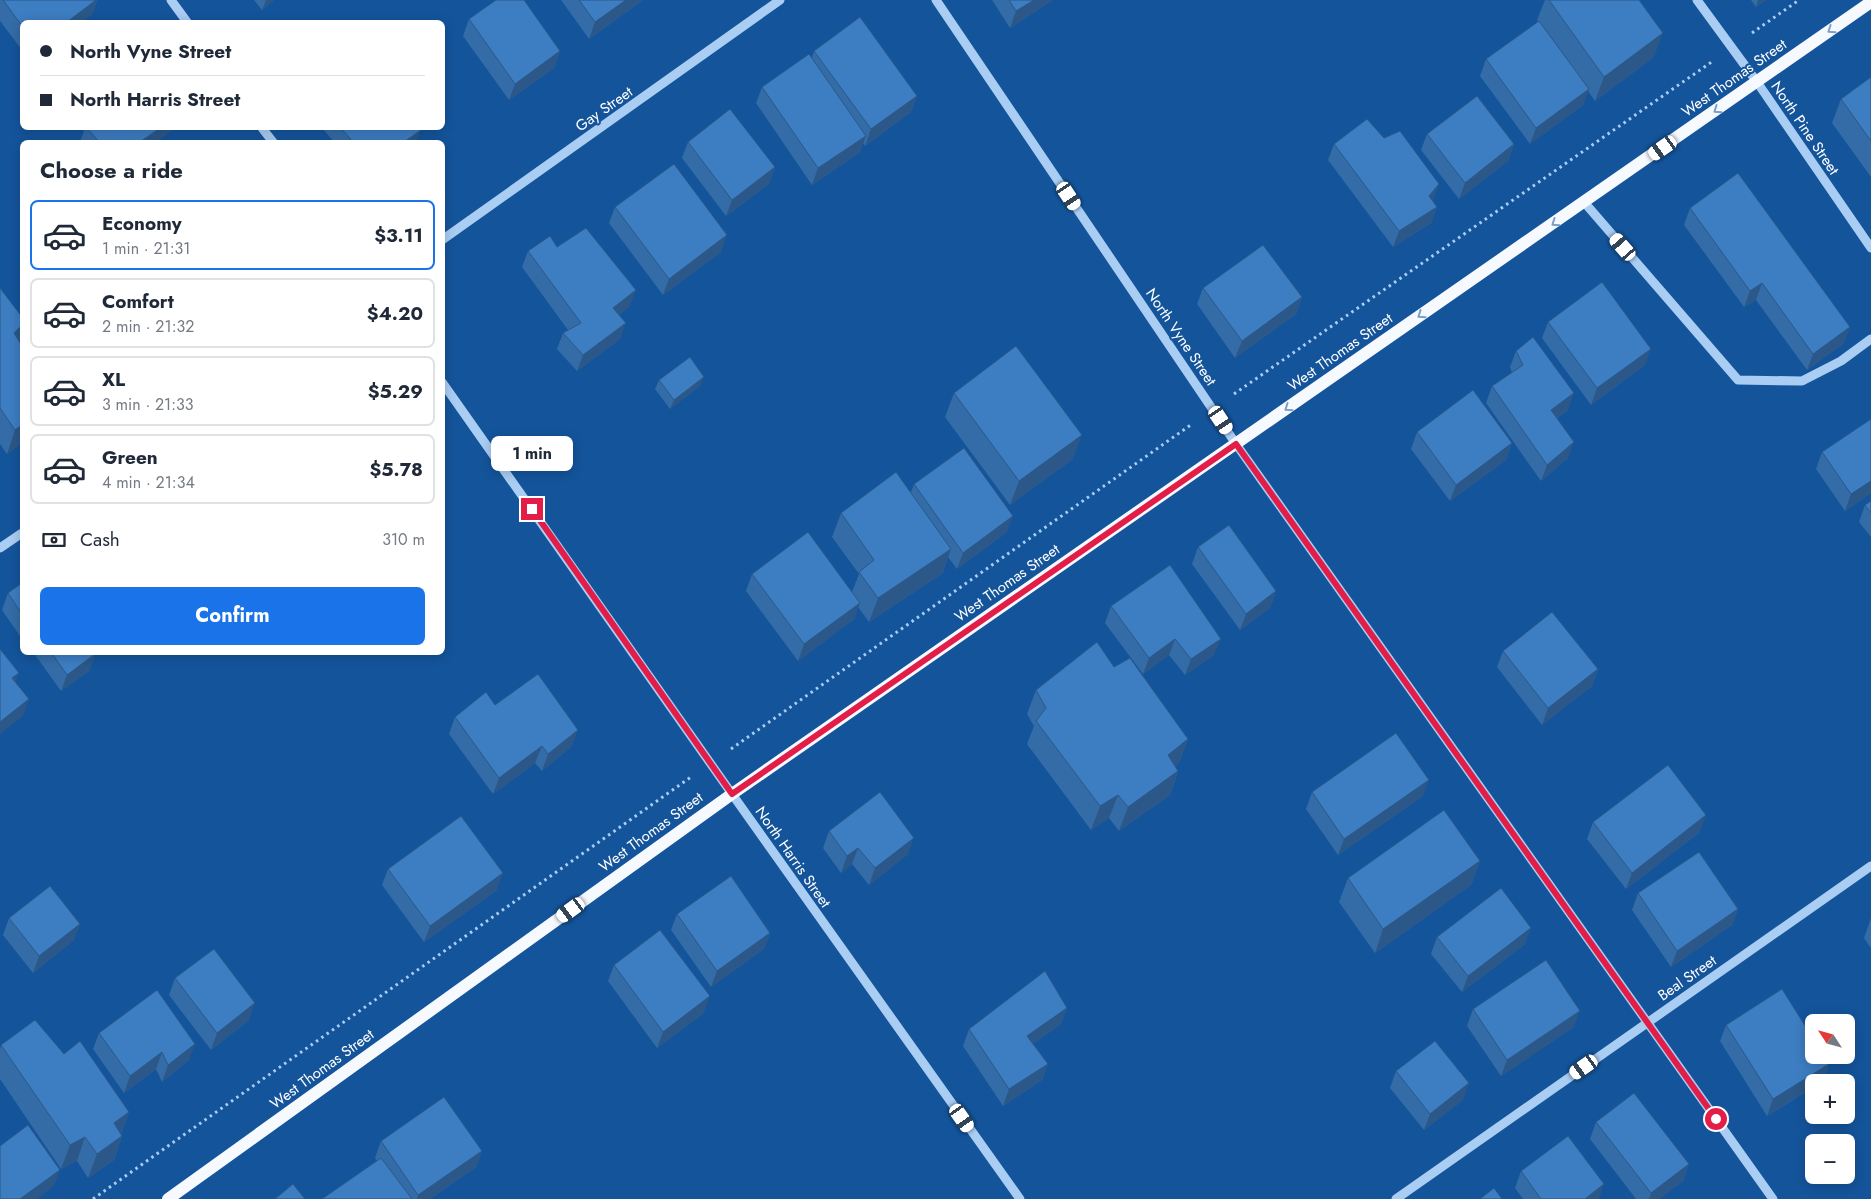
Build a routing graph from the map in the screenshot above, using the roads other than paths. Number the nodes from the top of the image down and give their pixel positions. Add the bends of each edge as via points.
1 (171, 0) edge
2 (780, 0) edge
3 (936, 0) edge
4 (1697, 0) edge
5 (1871, 2) edge
6 (186, 20) edge
7 (1757, 82) junction
8 (264, 130) edge
9 (271, 140) edge
10 (1584, 202) junction
11 (445, 238) edge
12 (1871, 248) edge
13 (1871, 339) edge
14 (445, 386) edge
15 (1236, 444) junction
16 (20, 534) edge
17 (0, 548) edge
18 (732, 794) junction
19 (1871, 866) edge
20 (1647, 1023) junction
21 (168, 1199) edge
22 (1020, 1199) edge
23 (1396, 1199) edge
24 (1774, 1199) edge

1 - 6 street
2 - 11 street, Gay Street
3 - 15 street, North Vyne Street
4 - 7 street, North Pine Street
5 -> 7 main road, West Thomas Street
7 -> 10 main road, West Thomas Street
7 - 12 street, North Pine Street
8 - 9 street
10 - 13 street via 1738,380 1802,381 1841,361
10 -> 15 main road, West Thomas Street
14 - 18 street, North Harris Street
15 - 18 main road, West Thomas Street
15 - 20 street, North Vyne Street
16 - 17 street
18 - 21 main road, West Thomas Street
18 - 22 street, North Harris Street
19 - 20 street, Beal Street
20 - 23 street, Beal Street
20 - 24 street, North Vyne Street

